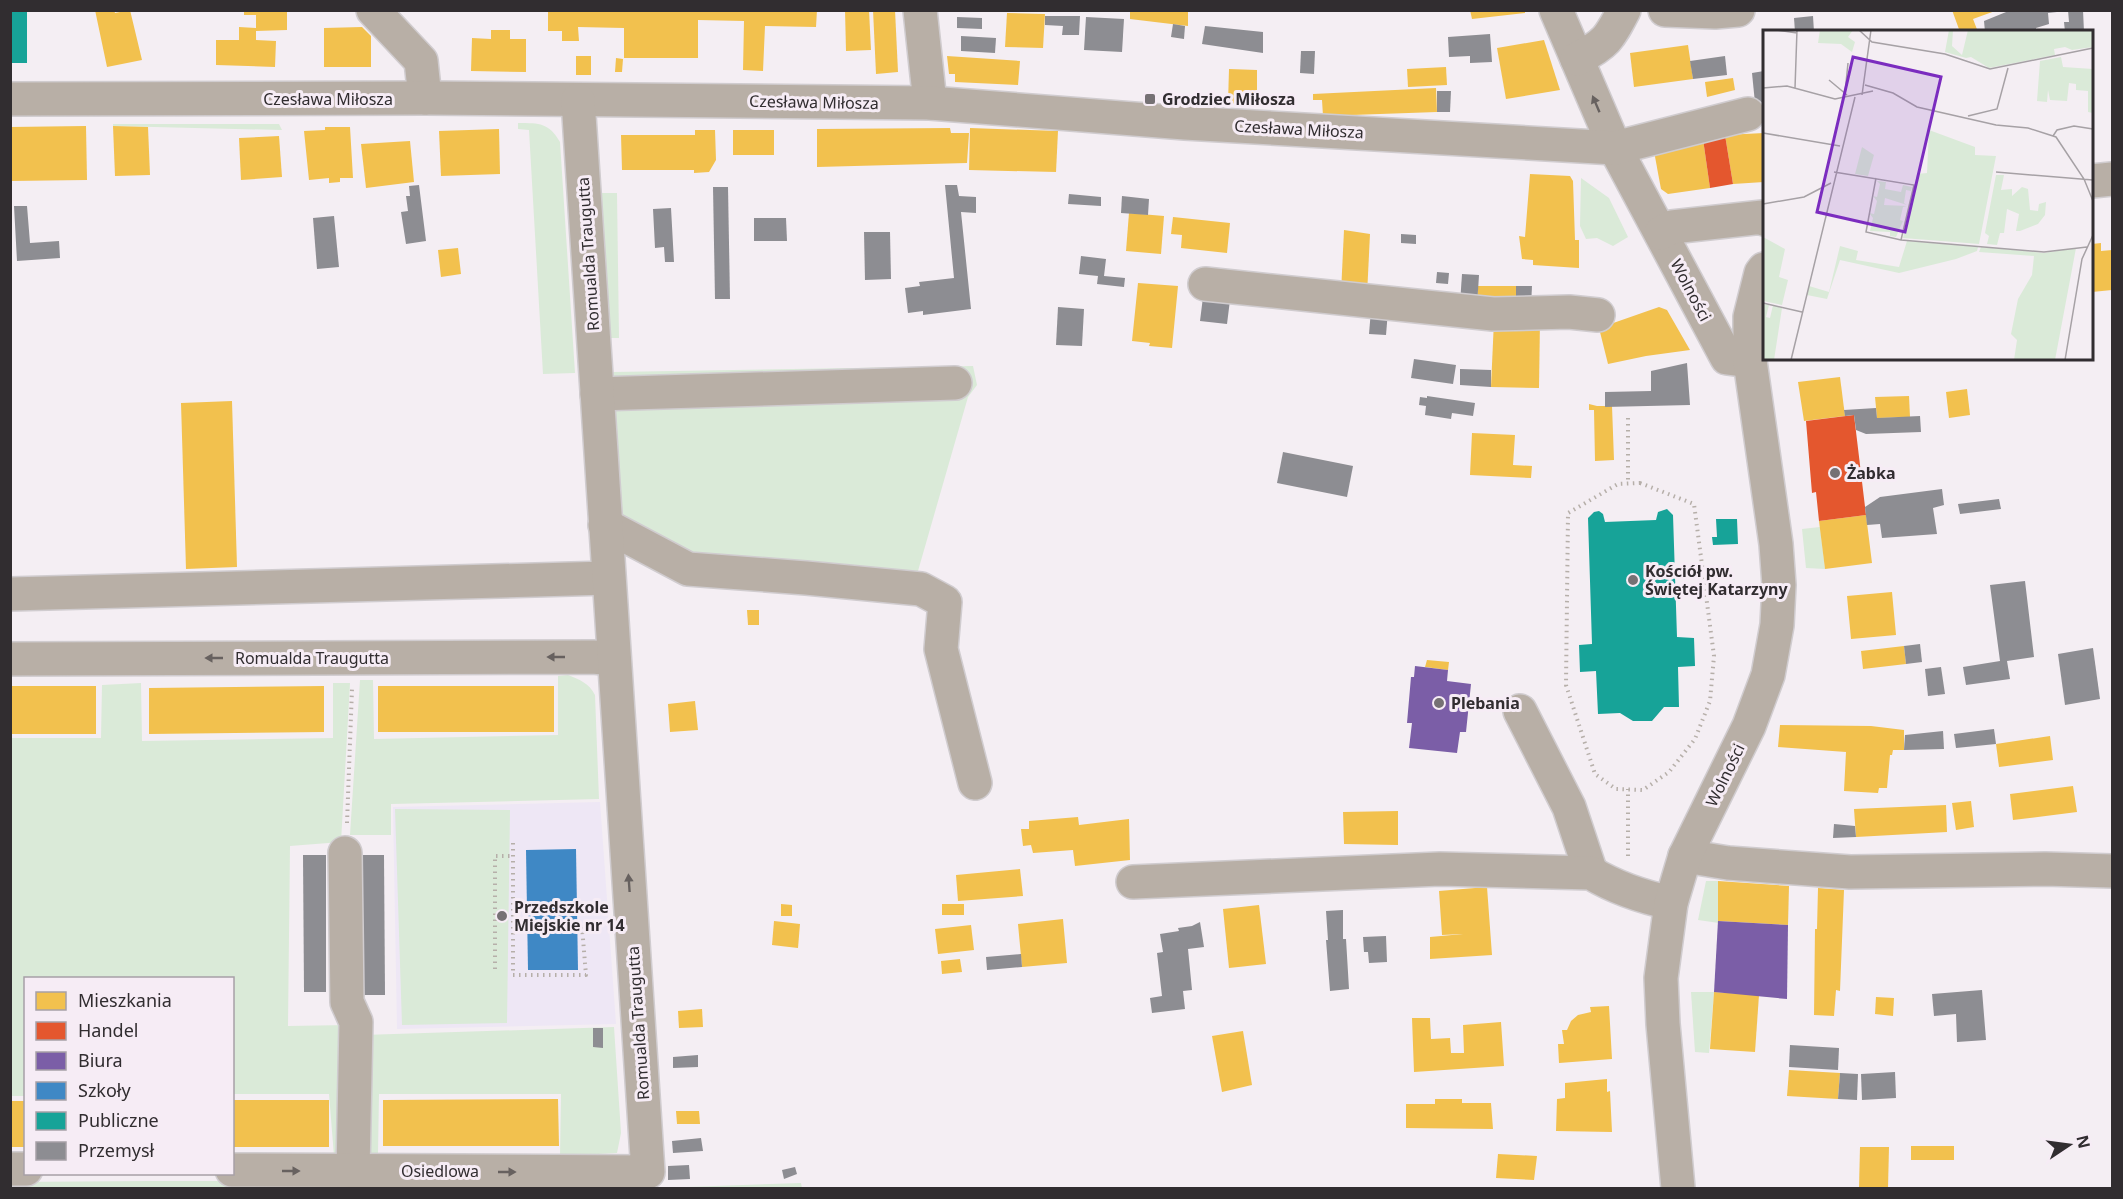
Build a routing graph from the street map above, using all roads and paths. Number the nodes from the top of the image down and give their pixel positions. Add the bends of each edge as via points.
1 (373, 10) edge
2 (920, 10) edge
3 (1556, 10) edge
4 (1624, 10) edge
5 (1665, 10) edge
6 (1738, 10) edge
7 (1577, 60) junction
8 (425, 98) junction
9 (10, 99) edge
10 (578, 100) junction
11 (930, 103) junction
12 (1748, 114) dead end
13 (1615, 148) junction
14 (2112, 179) edge
15 (2093, 181) edge
16 (1763, 218) edge
17 (1661, 233) junction
18 (1763, 270) edge
19 (1205, 284) dead end
20 (1598, 315) dead end
21 (1750, 361) junction
22 (955, 383) dead end
23 (597, 394) junction
24 (1628, 418) dead end
25 (1628, 483) junction
26 (605, 525) junction
27 (608, 578) junction
28 (10, 594) edge
29 (10, 658) edge
30 (614, 659) junction
31 (353, 684) dead end
32 (1520, 711) dead end
33 (975, 783) dead end
34 (1628, 789) junction
35 (513, 843) dead end
36 (345, 853) joint
37 (513, 856) junction
38 (1685, 856) junction
39 (1628, 858) dead end
40 (2112, 871) edge
41 (1591, 873) junction
42 (1133, 882) dead end
43 (1671, 903) junction
44 (604, 927) dead end
45 (495, 969) dead end
46 (234, 1170) edge
47 (353, 1171) junction
48 (648, 1172) joint
49 (1678, 1188) edge

1 - 8 street via 421,61
2 - 11 street
3 - 7 street
4 - 7 street via 1609,38
5 - 6 street
13 -> 7 street
8 - 9 street, Czesława Miłosza
8 - 10 street, Czesława Miłosza
10 - 11 street, Czesława Miłosza
10 - 23 street, Romualda Traugutta
11 - 13 street, Czesława Miłosza via 1185,123
12 - 13 street, Czesława Miłosza
13 - 17 street
14 - 15 street
16 - 17 street via 1672,227
17 - 21 street, Wolności via 1727,358
18 - 21 street, Wolności via 1750,317
19 - 20 street via 1493,314
21 - 38 street, Wolności via 1776,544 1777,625 1768,675 1749,726
22 - 23 street
23 - 26 street, Romualda Traugutta
24 - 25 path
25 - 34 path via 1618,484 1568,513 1566,685 1595,774 1616,789
25 - 34 path via 1640,483 1694,504 1714,656 1710,701 1695,739 1670,772 1643,790
26 - 27 street, Romualda Traugutta
26 - 33 street via 688,570 921,589 945,602 941,649
27 - 28 street
27 - 30 street, Romualda Traugutta
30 -> 29 street, Romualda Traugutta
48 -> 30 street, Romualda Traugutta
31 - 36 path
32 - 41 street via 1569,807
34 - 39 path
35 - 37 path
36 - 47 street via 346,1002 356,1022
37 - 44 path via 513,975 586,975 582,927
37 - 45 path via 495,856
38 - 40 street via 1850,872
38 - 43 street, Wolności
41 - 42 street via 1440,869
41 - 43 street via 1636,894
43 - 49 street, Wolności via 1661,978
46 -> 47 street, Osiedlowa
47 -> 48 street, Osiedlowa

